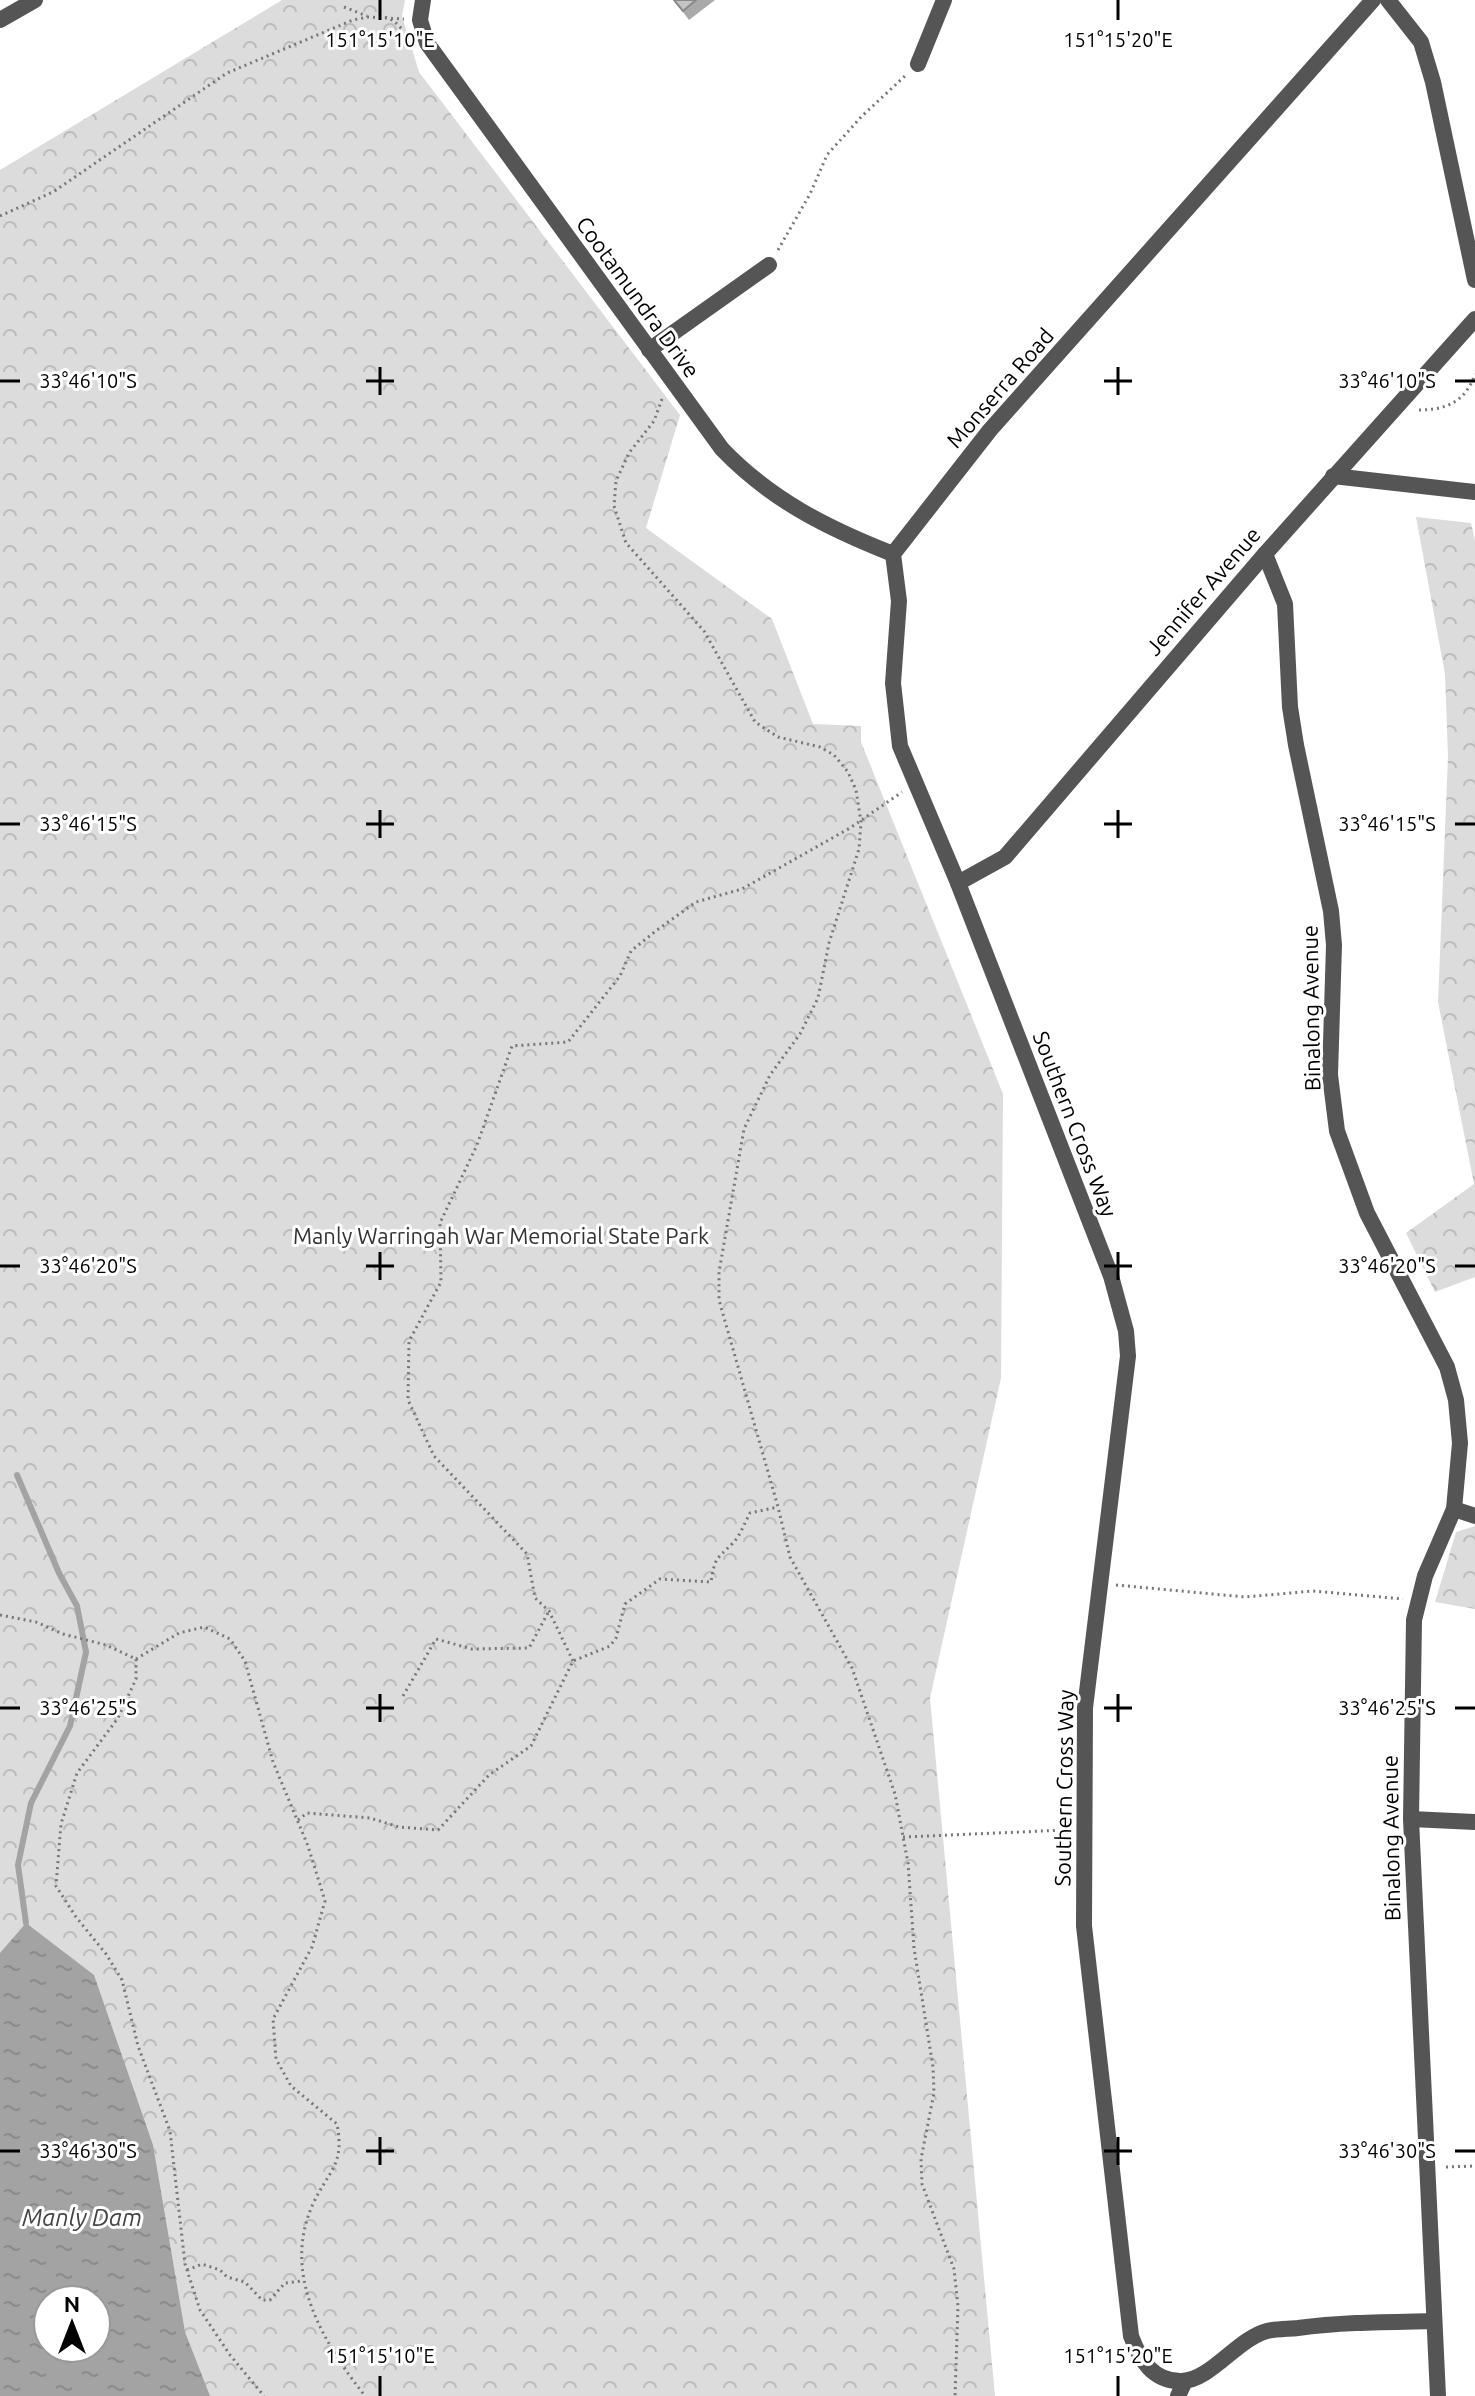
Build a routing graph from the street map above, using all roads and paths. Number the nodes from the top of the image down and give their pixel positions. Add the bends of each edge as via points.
1 (35, 0) edge
2 (423, 0) edge
3 (944, 0) edge
4 (1373, 0) edge
5 (1388, 0) edge
6 (344, 7) dead end
7 (368, 17) junction
8 (0, 20) edge
9 (412, 39) dead end
10 (918, 64) joint
11 (0, 216) edge
12 (769, 265) joint
13 (1475, 280) edge
14 (1475, 319) edge
15 (649, 350) junction
16 (1475, 374) edge
17 (660, 389) dead end
18 (1411, 410) dead end
19 (1333, 476) junction
20 (1475, 492) edge
21 (893, 554) junction
22 (1265, 554) junction
23 (915, 782) junction
24 (861, 822) junction
25 (958, 883) junction
26 (778, 1507) junction
27 (1454, 1509) junction
28 (1475, 1516) edge
29 (1100, 1584) junction
30 (1419, 1601) junction
31 (549, 1611) junction
32 (0, 1615) edge
33 (136, 1659) junction
34 (573, 1661) junction
35 (403, 1696) dead end
36 (1411, 1819) junction
37 (298, 1820) junction
38 (1475, 1822) edge
39 (1085, 1829) junction
40 (903, 1837) junction
41 (1475, 2166) edge
42 (1426, 2167) junction
43 (187, 2270) junction
44 (304, 2281) junction
45 (1434, 2321) junction
46 (1181, 2389) edge
47 (264, 2396) edge
48 (365, 2396) edge
49 (955, 2396) edge
50 (1438, 2396) edge

1 - 8 street
2 - 15 street, Cootamundra Drive via 420,20 427,43
3 - 10 street
4 - 21 street, Monserra Road via 990,430
5 - 13 street via 1421,42
6 - 7 path
7 - 9 path via 394,21
7 - 11 path via 227,73 53,192
10 - 12 path via 827,155
12 - 15 street
14 - 19 street, Jennifer Avenue
15 - 21 street, Cootamundra Drive via 748,476 837,532
16 - 18 path via 1469,390 1453,404
17 - 24 path via 662,401 654,421 616,481 614,506 626,543 704,631 755,722 778,737 834,755 856,790
19 - 20 street
19 - 22 street, Jennifer Avenue
21 - 23 street via 899,601 895,695 900,746
22 - 25 street, Jennifer Avenue via 1005,857
22 - 27 street, Binalong Avenue via 1285,604 1290,707 1331,911 1330,1075 1337,1131 1367,1213 1447,1367 1460,1443
23 - 24 path
23 - 25 street
24 - 26 path via 859,849 818,998 744,1129 719,1272 719,1300
24 - 31 path via 742,889 696,902 657,930 631,951 620,976 568,1042 512,1046 477,1145 440,1223 441,1282 409,1341 408,1400 434,1456 527,1554 535,1598
25 - 29 street, Southern Cross Way via 1111,1276 1126,1331 1128,1356
26 - 34 path via 750,1513 715,1561 711,1582 660,1579 625,1604 610,1646
26 - 40 path via 790,1557 852,1668 895,1794
27 - 28 street
27 - 30 street, Binalong Avenue
29 - 30 path via 1245,1597 1313,1591
29 - 39 street, Southern Cross Way via 1085,1708
30 - 36 street, Binalong Avenue via 1414,1620
31 - 34 path
31 - 35 path via 529,1648 472,1649 436,1639
32 - 33 path via 36,1622
33 - 37 path via 179,1633 204,1627 230,1639 245,1661 273,1762
33 - 43 path via 136,1679 118,1718 77,1773 61,1824 56,1886 122,1980 138,2046 170,2131
34 - 37 path via 531,1746 489,1775 438,1830 307,1813
36 - 38 street
36 - 42 street, Binalong Avenue
37 - 44 path via 325,1901 312,1947 273,2019 276,2059 291,2086 337,2124 341,2145 303,2228
39 - 40 path
39 - 46 street, Southern Cross Way via 1084,1926 1131,2336 1140,2359
40 - 49 path via 933,2067 922,2184 954,2269
41 - 42 path
42 - 45 street, Binalong Avenue
43 - 44 path via 202,2264 220,2270 245,2282 262,2300 270,2300 285,2283
43 - 47 path via 200,2310
44 - 48 path via 333,2354
45 - 46 street, Southern Cross Way via 1266,2331
45 - 50 street, Binalong Avenue

